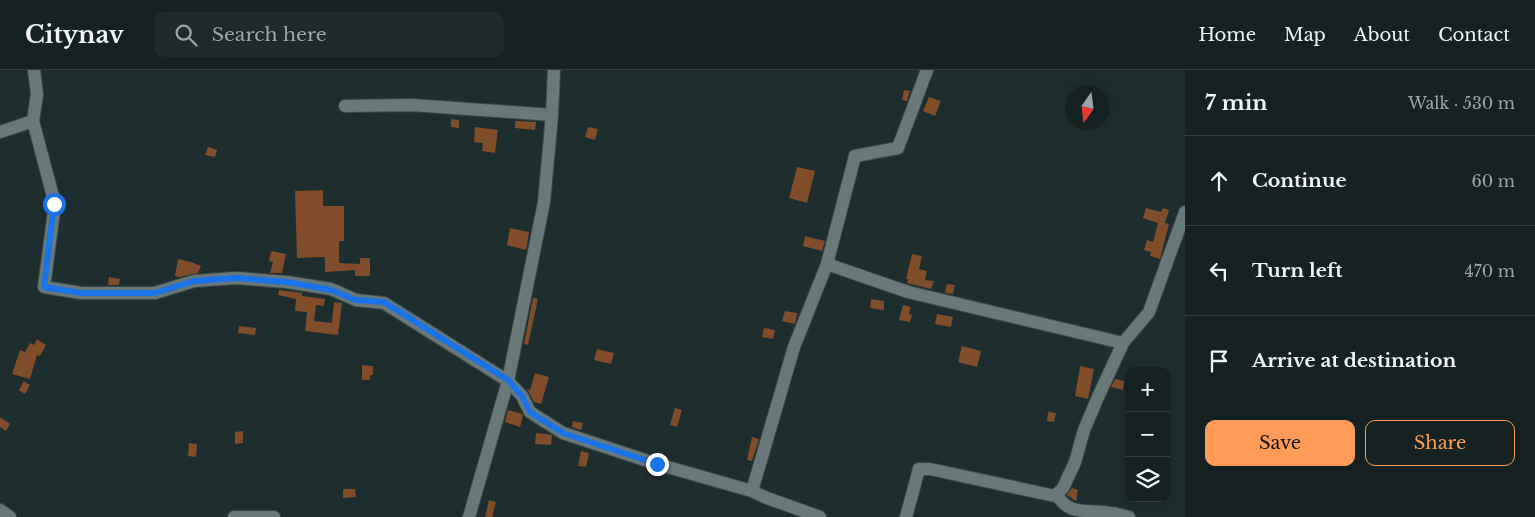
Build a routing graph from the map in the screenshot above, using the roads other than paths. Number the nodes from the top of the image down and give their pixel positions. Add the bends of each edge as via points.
1 (34, 70) edge
2 (554, 70) edge
3 (928, 70) edge
4 (345, 106) dead end
5 (552, 115) junction
6 (34, 121) junction
7 (0, 132) edge
8 (1185, 212) edge
9 (827, 264) junction
10 (1123, 344) junction
11 (508, 380) junction
12 (752, 491) junction
13 (1055, 496) junction
14 (0, 510) edge
15 (10, 517) edge
16 (234, 517) edge
17 (274, 517) edge
18 (469, 517) edge
19 (820, 517) edge
20 (906, 517) edge
21 (1129, 517) edge

1 - 6 street via 37,94
2 - 5 street
3 - 9 street via 898,148 855,156
4 - 5 street via 412,105
5 - 11 street via 544,202
6 - 7 street
6 - 11 street via 54,204 44,287 81,293 155,293 194,281 236,278 331,290 356,300 384,302
8 - 10 street via 1149,312
9 - 10 street via 908,292
9 - 12 street via 794,347
10 - 13 street via 1084,430 1075,462 1063,488
11 - 12 street via 530,412 563,433
11 - 18 street
12 - 19 street
13 - 20 street via 919,469
13 - 21 street via 1063,505 1081,512 1109,512
14 - 15 street
16 - 17 street

